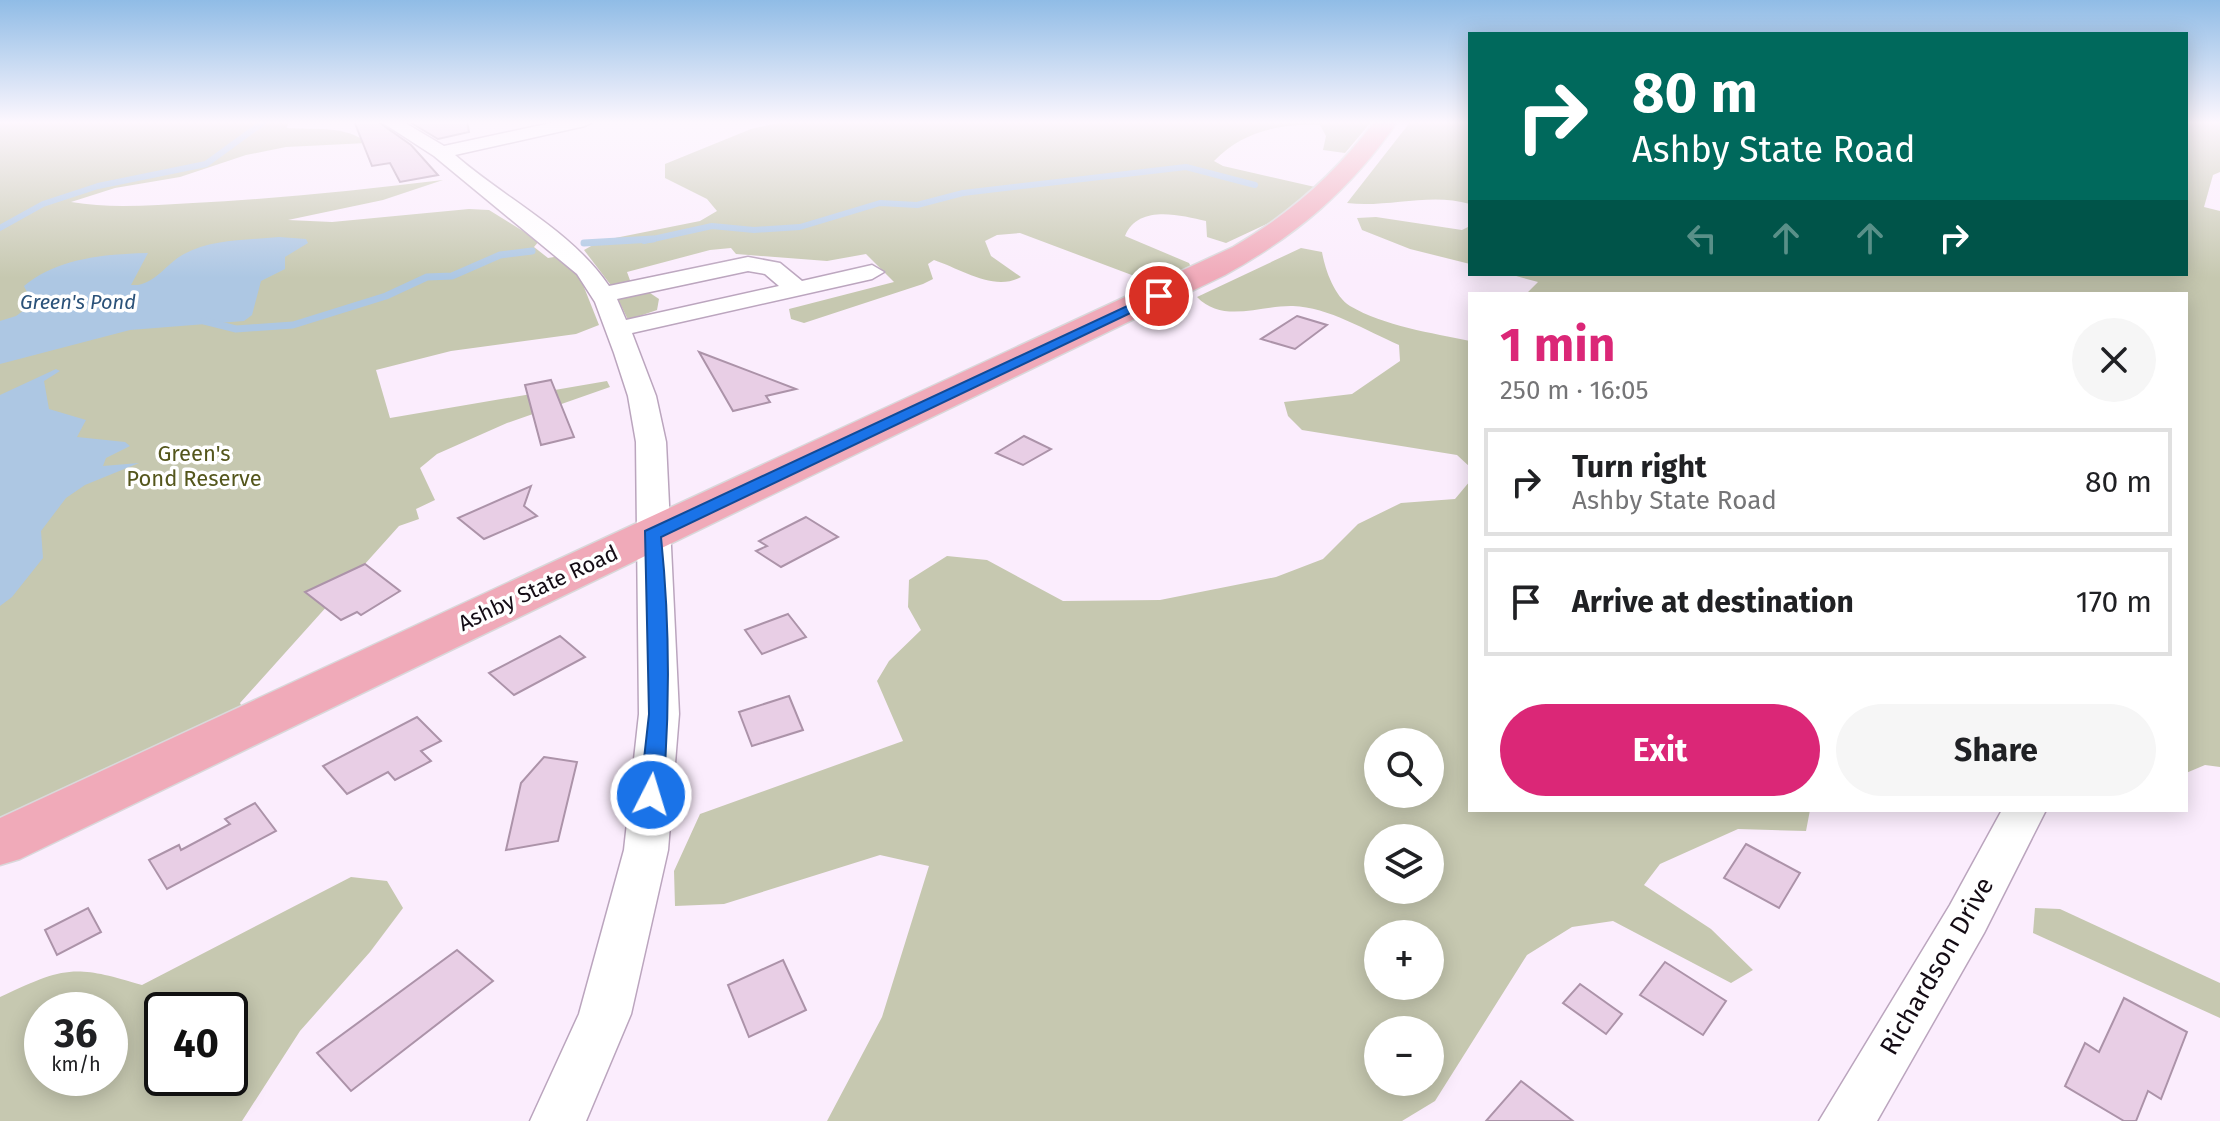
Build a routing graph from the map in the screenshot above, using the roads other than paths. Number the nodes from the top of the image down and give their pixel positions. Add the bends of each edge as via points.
1 (464, 173) edge
2 (1346, 173) edge
3 (872, 272) dead end
4 (654, 283) junction
5 (798, 289) junction
6 (602, 295) junction
7 (679, 316) junction
8 (618, 329) junction
9 (652, 535) junction
10 (2023, 812) edge
11 (0, 843) edge
12 (558, 1121) edge
13 (1847, 1121) edge

1 - 6 street via 563,248
2 - 9 main road, Ashby State Road via 1298,220 1255,248
3 - 5 street
4 - 5 street via 748,264 772,268
4 - 6 street
4 - 7 street
5 - 7 street
6 - 8 street
7 - 8 street
8 - 9 street via 642,396 651,442
9 - 11 main road, Ashby State Road
9 - 12 street via 659,606 659,714 646,850 605,1014
10 - 13 street, Richardson Drive via 1967,919

